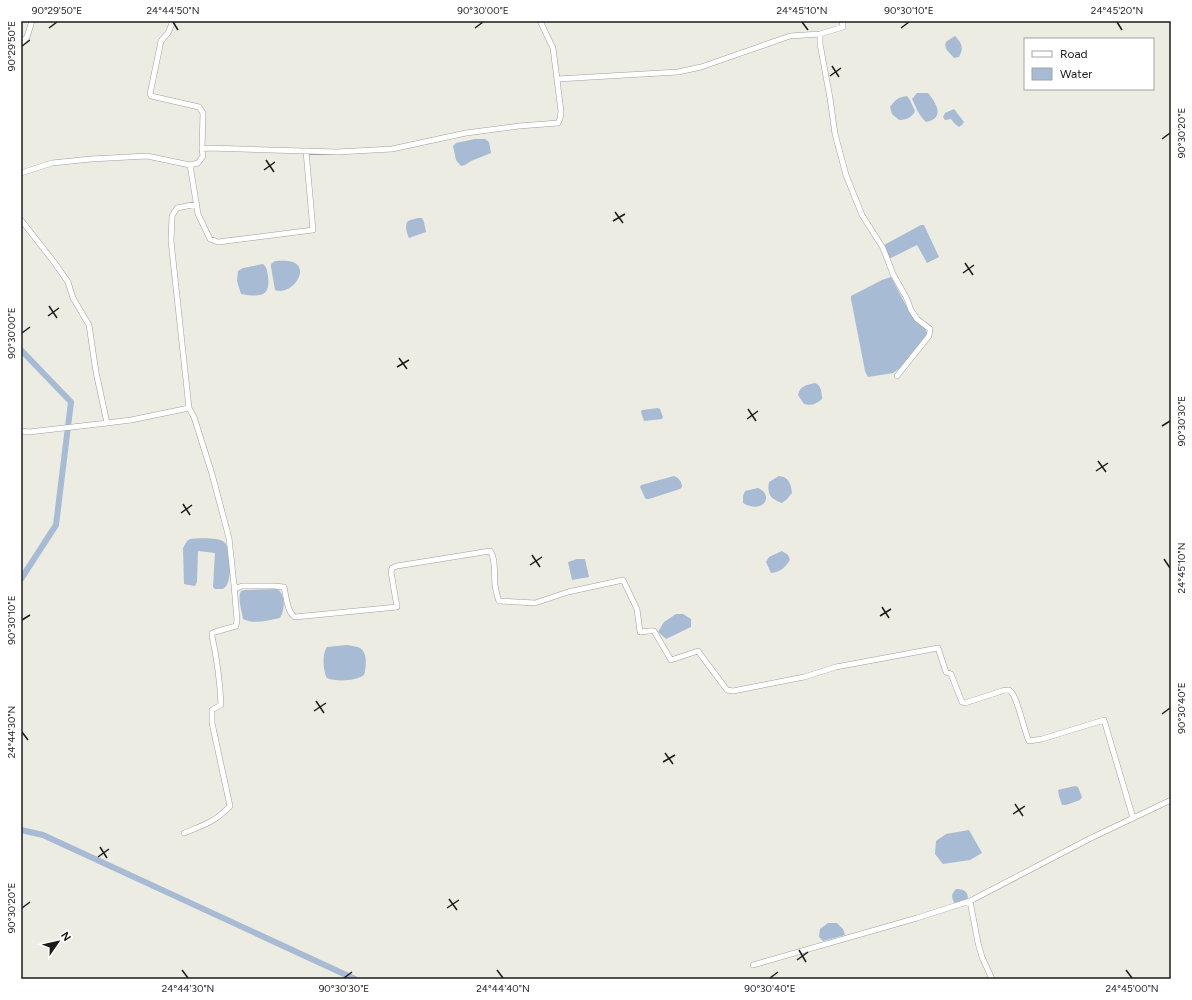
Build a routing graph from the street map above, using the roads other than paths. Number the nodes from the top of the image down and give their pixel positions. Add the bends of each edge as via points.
1 (32, 21) edge
2 (173, 21) edge
3 (540, 21) edge
4 (842, 21) edge
5 (820, 34) junction
6 (21, 44) edge
7 (557, 79) junction
8 (202, 149) junction
9 (306, 151) junction
10 (190, 165) junction
11 (21, 173) edge
12 (197, 204) junction
13 (21, 220) edge
14 (897, 376) dead end
15 (189, 408) junction
16 (107, 423) junction
17 (21, 431) edge
18 (234, 585) junction
19 (1171, 800) edge
20 (1133, 818) junction
21 (184, 833) dead end
22 (970, 901) junction
23 (753, 965) dead end
24 (992, 979) edge

1 - 6 street via 27,37
2 - 8 street via 161,41 150,94 199,107 203,113
3 - 7 street via 553,48
4 - 5 street via 843,27
5 - 7 street via 790,36 701,67 678,72
5 - 14 street via 835,134 846,175 862,215 882,248 911,310 917,319 930,329 929,336
7 - 9 street via 561,111 558,123 466,133 392,149
8 - 9 street
8 - 10 street via 203,156 198,163
9 - 12 street via 314,230 218,242 210,239 198,214
10 - 11 street via 147,156 52,162
10 - 12 street
12 - 15 street via 177,208 172,216 171,242
13 - 16 street via 68,282 73,298 89,324
15 - 16 street
15 - 18 street via 212,474 229,538
16 - 17 street
18 - 20 street via 237,588 284,587 291,616 295,617 397,607 392,568 490,551 499,601 535,603 568,592 623,580 637,609 640,632 654,631 671,660 698,651 727,690 733,691 804,677 836,667 938,648 946,672 951,674 962,702 1010,690 1029,741 1104,720
18 - 21 street via 236,626 212,633 221,705 212,710 212,722 230,806 209,823
19 - 20 street
20 - 22 street
22 - 23 street
22 - 24 street via 980,950

